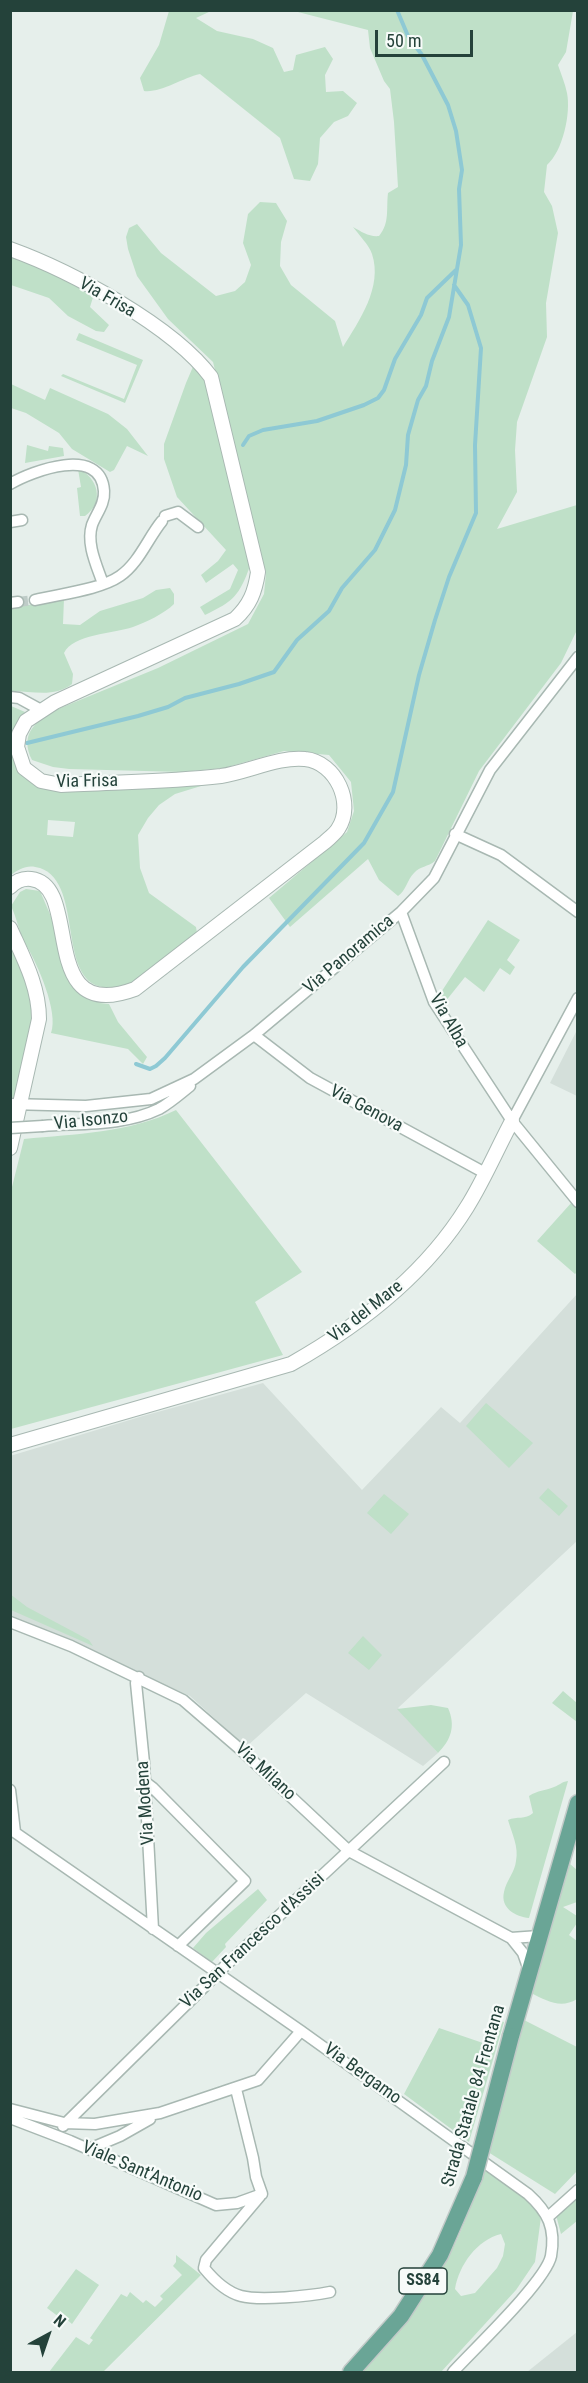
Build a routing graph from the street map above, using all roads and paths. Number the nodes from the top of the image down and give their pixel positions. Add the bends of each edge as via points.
1 (10, 249) edge
2 (10, 484) edge
3 (22, 520) dead end
4 (10, 522) edge
5 (198, 528) dead end
6 (103, 584) junction
7 (35, 600) tunnel mouth
8 (578, 657) edge
9 (10, 697) edge
10 (41, 710) junction
11 (455, 834) junction
12 (10, 887) edge
13 (401, 912) junction
14 (578, 912) edge
15 (10, 928) edge
16 (578, 998) edge
17 (254, 1035) junction
18 (195, 1079) junction
19 (15, 1104) edge
20 (512, 1121) junction
21 (10, 1128) edge
22 (10, 1148) edge
23 (485, 1173) junction
24 (578, 1202) edge
25 (10, 1444) edge
26 (10, 1622) edge
27 (139, 1677) junction
28 (444, 1761) dead end
29 (145, 1782) junction
30 (10, 1790) edge
31 (578, 1803) edge
32 (13, 1830) edge
33 (349, 1851) junction
34 (153, 1929) junction
35 (539, 1936) junction
36 (511, 1938) junction
37 (177, 1946) junction
38 (529, 1972) junction
39 (301, 2031) junction
40 (236, 2089) junction
41 (10, 2109) edge
42 (160, 2113) junction
43 (10, 2118) edge
44 (64, 2123) junction
45 (56, 2136) junction
46 (89, 2149) junction
47 (578, 2190) edge
48 (262, 2193) junction
49 (548, 2217) junction
50 (330, 2292) dead end
51 (351, 2373) edge
52 (453, 2373) edge

1 - 10 street, Via Frisa via 120,303 163,332 212,377 258,572 253,596 235,619
2 - 6 street via 24,476 74,464 88,467 97,475 104,489 104,501 92,526 91,546
3 - 4 street
5 - 6 street via 178,512 164,518 121,576
6 - 7 street
8 - 11 street, Via Panoramica via 490,770
9 - 10 street via 26,700
10 - 12 street, Via Frisa via 22,727 17,747 24,768 41,781 61,785 184,779 252,770 294,758 309,759 333,775 345,800 344,814 338,829 325,842 135,989 119,995 98,994 73,975 51,892 34,879 21,879
11 - 13 street, Via Panoramica via 434,878
11 - 14 street via 501,855
13 - 17 street, Via Panoramica
13 - 20 street, Via Alba via 434,1002
15 - 19 street via 39,1002 36,1037
16 - 20 street, Via del Mare
17 - 18 street, Via Panoramica
17 - 23 street, Via Genova via 310,1078
18 - 19 street, Via Panoramica via 151,1099 86,1106
18 - 21 street, Via Isonzo, bridge via 161,1108 144,1115 121,1121
19 - 22 street
20 - 23 street, Via del Mare
20 - 24 street, Via Alba
23 - 25 street, Via del Mare via 468,1206 432,1257 359,1321 313,1352 291,1364
26 - 27 street, Via Milano
27 - 29 street, Via Modena via 136,1683
27 - 33 street, Via Milano via 183,1700
28 - 33 street, Via San Francesco d'Assisi
29 - 34 street, Via Modena
29 - 37 street via 245,1881
30 - 32 street
31 - 35 main road, Strada Statale 84 Frentana / SS84
32 - 34 street, Via Bergamo
33 - 36 street, Via Milano
33 - 44 street, Via San Francesco d'Assisi, bridge
34 - 37 street, Via Bergamo
35 - 36 street
35 - 38 main road, Strada Statale 84 Frentana / SS84
36 - 38 street
37 - 39 street, Via Bergamo
38 - 51 main road, Strada Statale 84 Frentana / SS84, bridge via 474,2177 440,2255 401,2316
39 - 40 street via 258,2080
39 - 49 street, Via Bergamo via 528,2194
40 - 42 street
40 - 48 street
41 - 44 street, Viale Sant'Antonio
42 - 44 street via 96,2124
42 - 46 street
43 - 45 street, Viale Sant'Antonio
44 - 45 street, Viale Sant'Antonio
45 - 46 street, Viale Sant'Antonio
46 - 48 street, Viale Sant'Antonio via 216,2205 237,2203
47 - 49 street
48 - 50 street via 206,2260 204,2268 242,2296
49 - 52 street via 551,2257 545,2270

